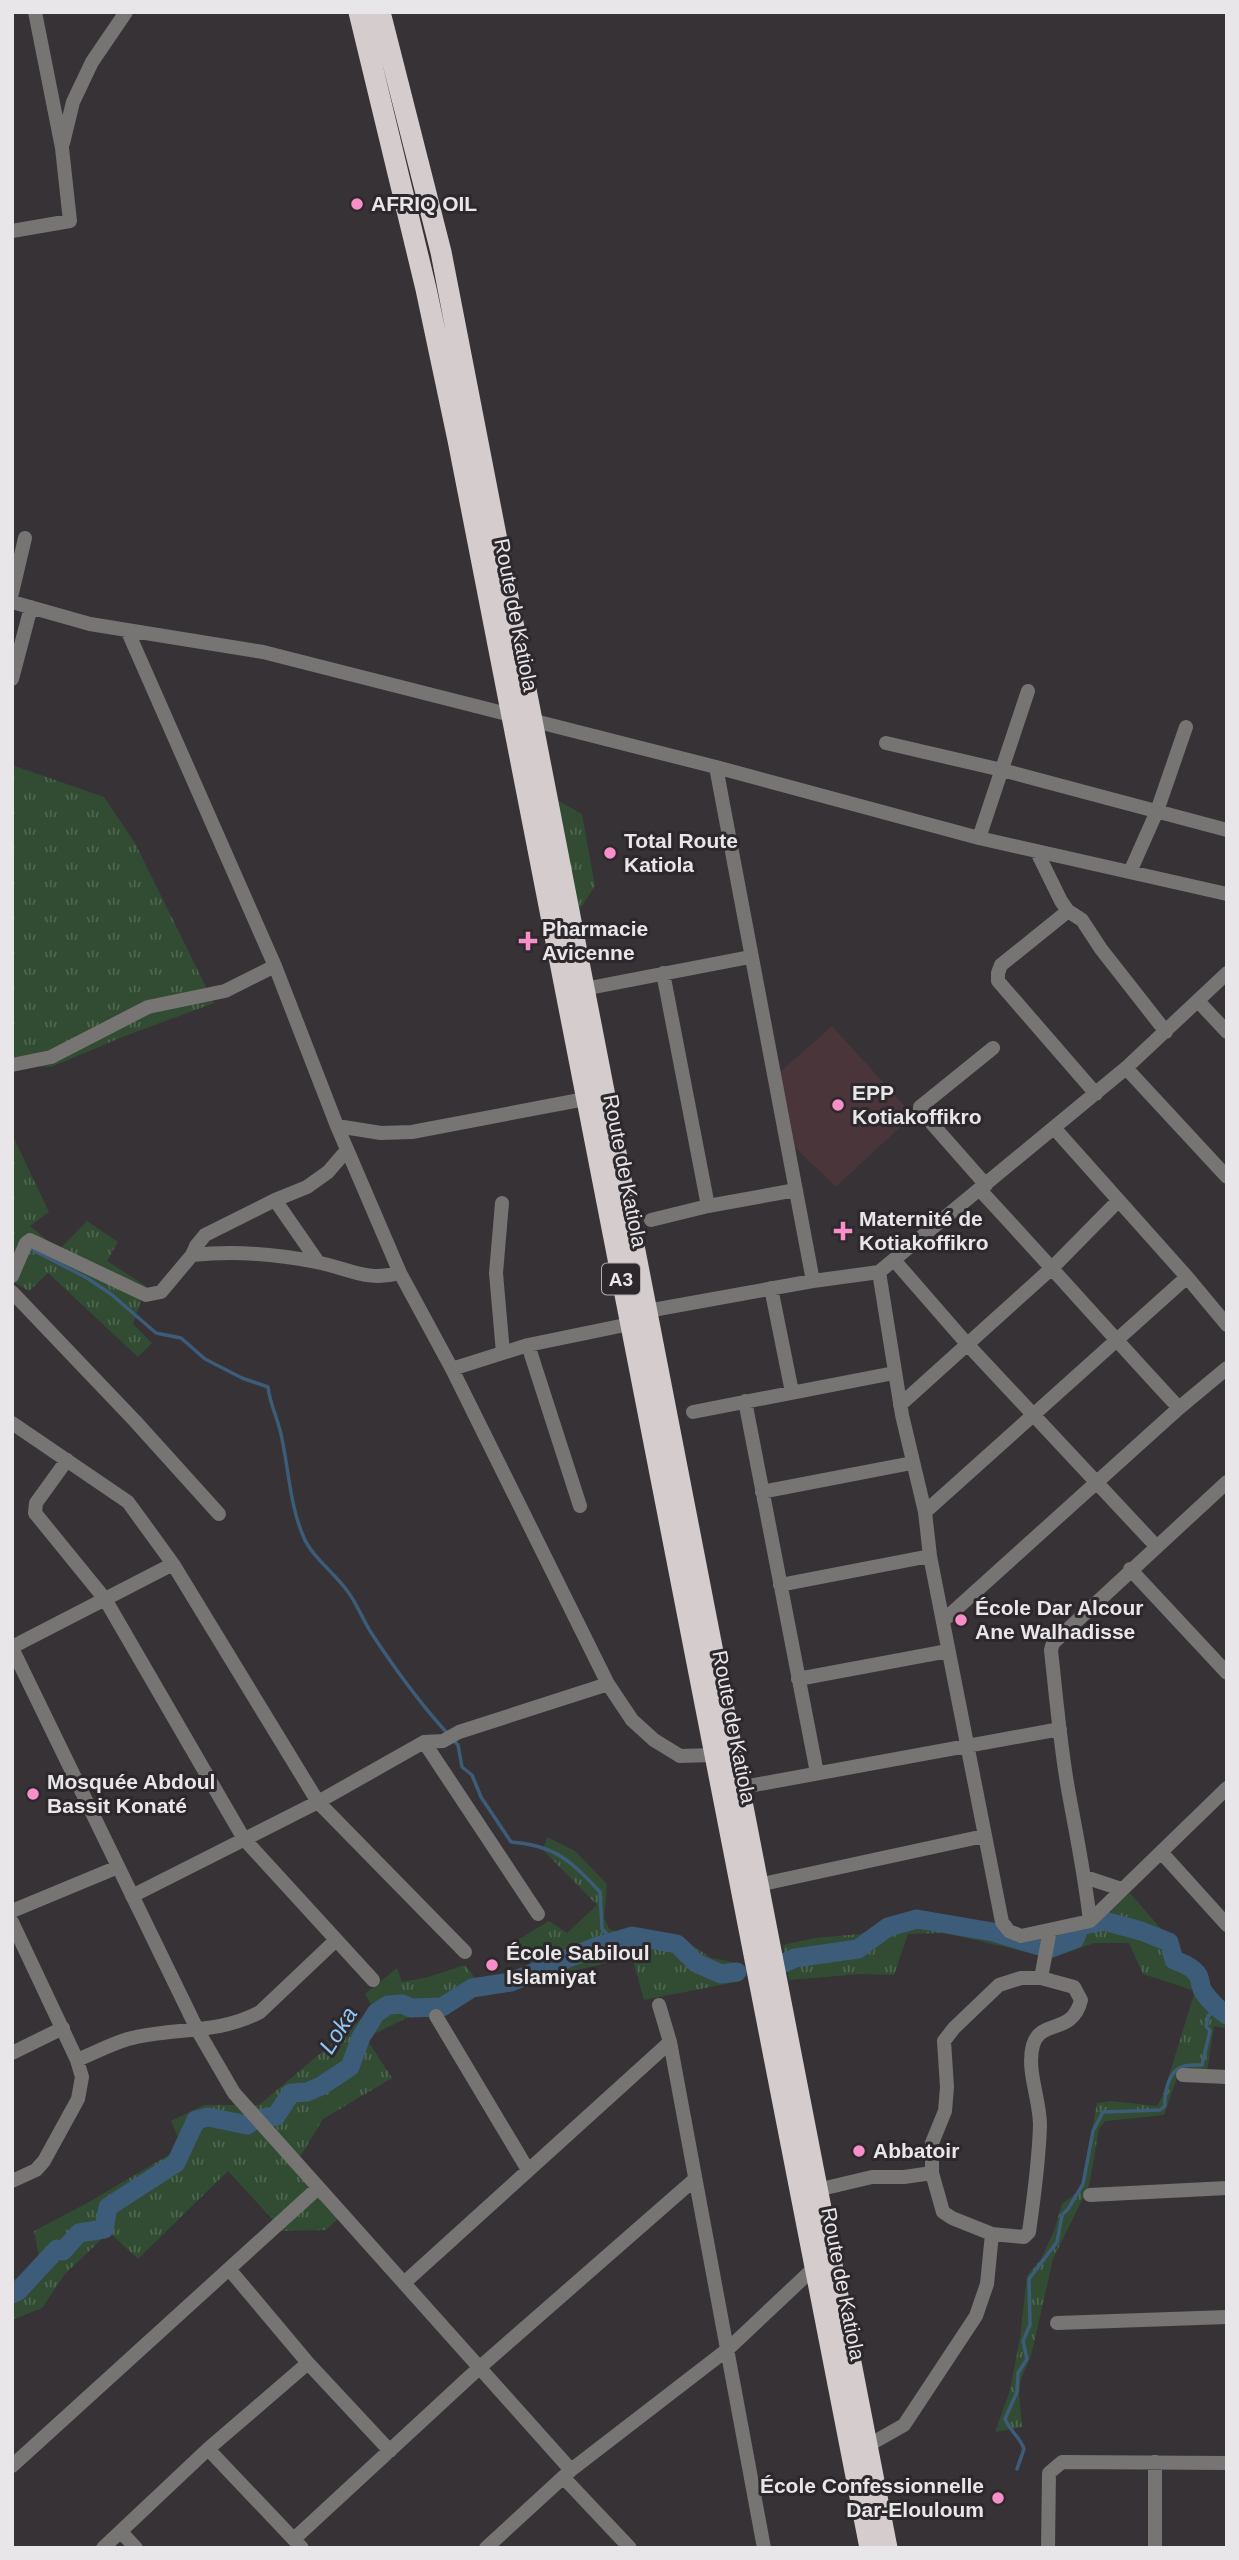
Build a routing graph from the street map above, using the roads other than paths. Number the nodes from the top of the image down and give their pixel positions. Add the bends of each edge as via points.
1 (35, 12) edge
2 (126, 12) edge
3 (359, 12) edge
4 (380, 12) edge
5 (62, 148) junction
6 (12, 231) edge
7 (25, 538) dead end
8 (12, 593) edge
9 (12, 602) edge
10 (31, 607) junction
11 (128, 632) junction
12 (12, 679) edge
13 (1028, 691) dead end
14 (520, 718) junction
15 (1186, 727) dead end
16 (886, 743) dead end
17 (716, 767) junction
18 (1002, 770) junction
19 (1157, 811) junction
20 (1227, 830) edge
21 (979, 838) junction
22 (1037, 852) junction
23 (1130, 872) junction
24 (1227, 894) edge
25 (1068, 911) junction
26 (750, 957) junction
27 (275, 966) junction
28 (663, 973) junction
29 (1227, 973) edge
30 (584, 989) junction
31 (1198, 1001) junction
32 (1166, 1032) junction
33 (1227, 1032) edge
34 (993, 1048) dead end
35 (12, 1065) edge
36 (1126, 1068) junction
37 (1096, 1094) junction
38 (585, 1098) junction
39 (337, 1126) junction
40 (1055, 1129) junction
41 (347, 1150) junction
42 (1227, 1177) edge
43 (983, 1188) junction
44 (796, 1190) junction
45 (275, 1200) junction
46 (1118, 1201) junction
47 (502, 1203) dead end
48 (708, 1206) junction
49 (651, 1220) dead end
50 (192, 1255) junction
51 (894, 1260) junction
52 (318, 1262) junction
53 (1052, 1267) junction
54 (879, 1272) junction
55 (400, 1273) junction
56 (12, 1276) edge
57 (1187, 1277) junction
58 (813, 1281) junction
59 (771, 1288) junction
60 (12, 1292) edge
61 (639, 1317) junction
62 (1227, 1325) edge
63 (1116, 1341) junction
64 (528, 1345) junction
65 (968, 1345) junction
66 (503, 1353) junction
67 (1227, 1368) edge
68 (452, 1369) junction
69 (894, 1373) junction
70 (792, 1392) junction
71 (745, 1401) junction
72 (900, 1405) junction
73 (1179, 1408) junction
74 (693, 1412) dead end
75 (1033, 1414) junction
76 (12, 1423) edge
77 (67, 1460) junction
78 (912, 1463) junction
79 (1097, 1482) junction
80 (1226, 1486) edge
81 (762, 1492) junction
82 (580, 1506) dead end
83 (925, 1512) junction
84 (219, 1514) dead end
85 (1156, 1546) junction
86 (930, 1556) junction
87 (173, 1564) junction
88 (1130, 1569) junction
89 (780, 1584) junction
90 (105, 1599) junction
91 (944, 1620) junction
92 (12, 1648) edge
93 (948, 1651) junction
94 (1227, 1673) edge
95 (798, 1679) junction
96 (608, 1684) junction
97 (1060, 1729) junction
98 (424, 1742) junction
99 (967, 1744) junction
100 (714, 1755) junction
101 (817, 1773) junction
102 (738, 1788) junction
103 (1227, 1788) edge
104 (318, 1802) junction
105 (984, 1836) junction
106 (244, 1839) junction
107 (1161, 1852) junction
108 (118, 1867) junction
109 (1085, 1877) junction
110 (758, 1885) junction
111 (1121, 1889) junction
112 (132, 1896) junction
113 (12, 1911) edge
114 (538, 1914) dead end
115 (1090, 1921) junction
116 (12, 1922) edge
117 (1227, 1925) edge
118 (1049, 1930) junction
119 (337, 1940) junction
120 (465, 1952) dead end
121 (1042, 1971) junction
122 (373, 1980) dead end
123 (659, 2005) dead end
124 (436, 2016) dead end
125 (63, 2028) junction
126 (198, 2031) junction
127 (670, 2042) junction
128 (12, 2053) edge
129 (77, 2060) junction
130 (1183, 2075) dead end
131 (1227, 2077) edge
132 (528, 2170) junction
133 (932, 2173) junction
134 (695, 2179) junction
135 (12, 2181) edge
136 (318, 2188) junction
137 (1227, 2188) edge
138 (817, 2190) junction
139 (1090, 2195) dead end
140 (992, 2234) junction
141 (815, 2267) junction
142 (229, 2269) junction
143 (404, 2283) junction
144 (1227, 2316) edge
145 (1057, 2323) dead end
146 (728, 2348) junction
147 (308, 2363) junction
148 (479, 2368) junction
149 (867, 2446) junction
150 (208, 2449) junction
151 (390, 2451) junction
152 (1155, 2462) junction
153 (1227, 2463) edge
154 (12, 2466) edge
155 (567, 2474) junction
156 (121, 2532) junction
157 (298, 2543) edge
158 (103, 2548) edge
159 (136, 2548) edge
160 (486, 2548) edge
161 (630, 2548) edge
162 (764, 2548) edge
163 (870, 2548) edge
164 (887, 2548) edge
165 (1048, 2548) edge
166 (1155, 2548) edge

1 - 5 street
2 - 5 street via 92,62 73,103
3 - 14 highway, Route de Katiola / A3 via 426,289
4 - 14 highway, Route de Katiola / A3 via 441,252
5 - 6 street via 70,221
7 - 8 street
9 - 10 street
10 - 11 street
10 - 12 street
11 - 14 street via 263,652
11 - 27 street
13 - 18 street
14 - 17 street
14 - 30 highway, Route de Katiola / A3
14 - 38 highway, Route de Katiola / A3
15 - 19 street
16 - 18 street
17 - 21 street
17 - 26 street
18 - 19 street
18 - 21 street
19 - 20 street
19 - 23 street
21 - 22 street
22 - 23 street
22 - 25 street
23 - 24 street
25 - 32 street via 1082,920
25 - 37 street via 1002,965 998,981
26 - 28 street
26 - 44 street
27 - 35 street via 225,991 148,1007 51,1057
27 - 39 street
28 - 30 street
28 - 48 street
29 - 31 street
30 - 61 highway, Route de Katiola / A3
31 - 32 street
31 - 33 street
32 - 36 street
34 - 43 street via 920,1107
36 - 37 street
36 - 42 street
37 - 40 street
38 - 39 street via 412,1132
38 - 61 highway, Route de Katiola / A3
39 - 41 street
40 - 43 street
40 - 46 street
41 - 45 street via 307,1187
41 - 55 street
43 - 51 street
43 - 53 street
44 - 48 street
44 - 58 street
45 - 50 street via 205,1235
45 - 52 street
46 - 53 street
46 - 57 street
47 - 66 street via 496,1273
48 - 49 street
50 - 52 street
50 - 56 street via 154,1295 33,1241 24,1249
51 - 54 street
51 - 65 street
52 - 55 street via 367,1277
53 - 63 street
53 - 65 street
54 - 58 street
54 - 69 street
55 - 68 street
57 - 62 street
57 - 63 street
58 - 59 street
59 - 61 street
59 - 70 street
60 - 84 street
61 - 64 street
61 - 100 highway, Route de Katiola / A3
61 - 102 highway, Route de Katiola / A3
63 - 73 street
63 - 75 street
64 - 66 street
64 - 82 street
65 - 72 street
65 - 75 street
66 - 68 street
67 - 73 street
68 - 96 street
69 - 70 street
69 - 72 street
70 - 71 street
71 - 74 street
71 - 81 street
72 - 78 street
73 - 79 street
75 - 79 street
75 - 83 street
76 - 77 street
77 - 87 street via 128,1503
77 - 90 street via 36,1503 35,1513
78 - 81 street
78 - 83 street
79 - 85 street
79 - 91 street
80 - 85 street
81 - 89 street
83 - 86 street
85 - 88 street
86 - 89 street
86 - 91 street
87 - 90 street
87 - 104 street
88 - 94 street
88 - 97 street via 1052,1643
89 - 95 street
90 - 92 street
90 - 106 street
91 - 93 street
92 - 108 street
93 - 95 street
93 - 99 street
95 - 101 street
96 - 98 street via 443,1741
96 - 100 street via 632,1720 654,1740 680,1756
97 - 99 street
97 - 109 street
98 - 104 street
98 - 114 street
99 - 101 street
99 - 105 street
100 - 141 highway, Route de Katiola / A3
101 - 102 street
102 - 110 highway, Route de Katiola / A3
103 - 107 street
104 - 106 street
104 - 120 street
105 - 110 street
105 - 118 street via 1002,1922 1021,1936
106 - 112 street
106 - 119 street
107 - 111 street
107 - 117 street
108 - 112 street
108 - 113 street
109 - 111 street
109 - 115 street
110 - 138 highway, Route de Katiola / A3
111 - 115 street
112 - 126 street
115 - 118 street
116 - 125 street
118 - 121 street
119 - 122 street
119 - 126 street via 260,2012
121 - 133 street via 999,1985 944,2041 945,2111 932,2143
121 - 140 street via 1074,1987 1081,2000 1072,2020 1041,2032 1031,2054 1040,2122 1029,2232 1024,2237
123 - 127 street
124 - 132 street
125 - 128 street
125 - 129 street
126 - 129 street via 128,2039
126 - 136 street via 234,2092
127 - 132 street
127 - 134 street
129 - 135 street via 82,2077 78,2099 44,2161
130 - 131 street
132 - 143 street
133 - 138 street via 872,2177
133 - 140 street via 943,2212
134 - 146 street
134 - 148 street
136 - 142 street
136 - 143 street
137 - 139 street
138 - 149 highway, Route de Katiola / A3
140 - 149 street via 987,2284 976,2316 904,2426
141 - 146 street
141 - 163 highway, Route de Katiola / A3
142 - 147 street
142 - 154 street
143 - 148 street
144 - 145 street
146 - 155 street
146 - 162 street
147 - 150 street
147 - 151 street
148 - 151 street
148 - 155 street
149 - 164 highway, Route de Katiola / A3
150 - 156 street
150 - 157 street
151 - 157 street
152 - 153 street
152 - 165 street via 1062,2462 1049,2473
152 - 166 street
155 - 160 street
155 - 161 street
156 - 158 street
156 - 159 street

